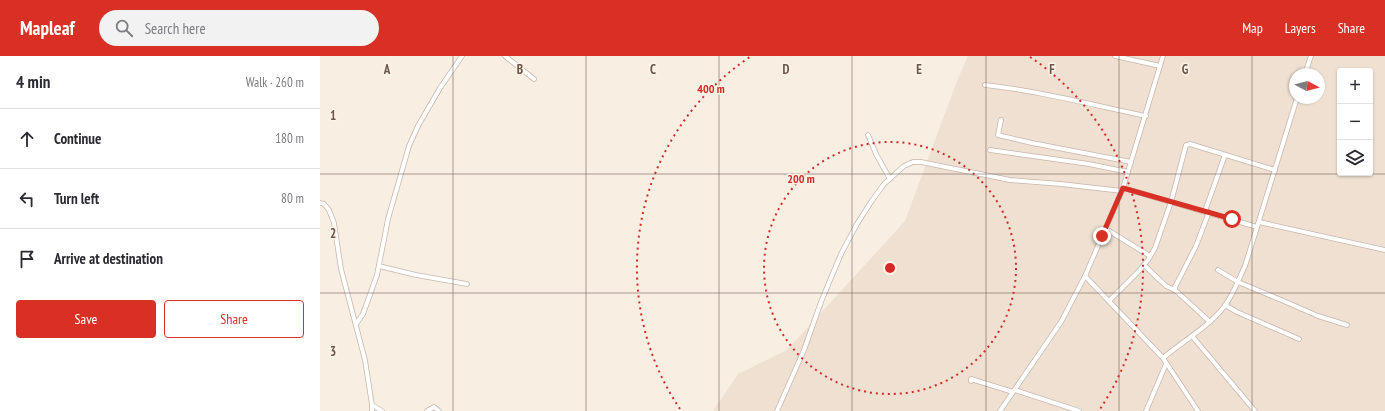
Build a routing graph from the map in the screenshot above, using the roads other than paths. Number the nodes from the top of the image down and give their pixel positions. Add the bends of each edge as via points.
1 (462, 56) edge
2 (505, 56) edge
3 (1116, 56) edge
4 (1163, 56) edge
5 (1311, 56) edge
6 (1160, 66) junction
7 (1307, 68) edge
8 (534, 79) dead end
9 (985, 85) dead end
10 (1295, 104) edge
11 (1146, 116) junction
12 (1001, 120) dead end
13 (868, 135) dead end
14 (990, 150) dead end
15 (1225, 155) junction
16 (1131, 162) junction
17 (1275, 170) junction
18 (1128, 172) junction
19 (890, 178) junction
20 (1123, 189) junction
21 (1171, 202) junction
22 (320, 203) edge
23 (1207, 212) junction
24 (1259, 222) junction
25 (1257, 227) junction
26 (1106, 230) junction
27 (1385, 250) edge
28 (1150, 256) junction
29 (1144, 265) junction
30 (379, 266) junction
31 (1218, 270) dead end
32 (1084, 276) junction
33 (1238, 282) junction
34 (467, 284) dead end
35 (1175, 290) junction
36 (1109, 301) junction
37 (1225, 305) junction
38 (1210, 322) junction
39 (356, 324) junction
40 (1347, 325) dead end
41 (1192, 336) junction
42 (1299, 339) dead end
43 (1163, 358) junction
44 (1166, 364) junction
45 (971, 381) dead end
46 (1014, 391) junction
47 (372, 405) junction
48 (372, 411) edge
49 (382, 411) edge
50 (427, 411) edge
51 (439, 411) edge
52 (777, 411) edge
53 (1000, 411) edge
54 (1079, 411) edge
55 (1146, 411) edge
56 (1198, 411) edge
57 (1255, 411) edge

1 - 30 street via 440,88 409,146 388,219
2 - 8 street
3 - 6 street
4 - 6 street
5 - 7 street
6 - 11 street
9 - 11 street via 1006,87
10 - 17 street
11 - 16 street
12 - 16 street via 998,135
13 - 19 street
14 - 18 street
15 - 17 street
15 - 21 street via 1186,145
15 - 23 street
16 - 18 street
17 - 24 street
18 - 20 street
19 - 20 street via 913,162 1010,180
19 - 52 street via 871,202 842,252
20 - 21 street
20 - 26 street
21 - 23 street
21 - 28 street
22 - 39 street via 329,210 334,223 341,269
23 - 25 street
23 - 35 street via 1200,236
24 - 25 street
24 - 27 street
25 - 33 street
26 - 28 street
26 - 32 street
28 - 29 street
29 - 35 street via 1166,286
29 - 36 street
30 - 34 street
30 - 39 street via 363,314
31 - 33 street
32 - 36 street
32 - 46 street via 1061,322
33 - 37 street
33 - 40 street via 1318,316
35 - 38 street
36 - 43 street
37 - 38 street
37 - 42 street
38 - 41 street
39 - 47 street
41 - 43 street
41 - 57 street
43 - 44 street
44 - 55 street
44 - 56 street
45 - 46 street
46 - 53 street
46 - 54 street
47 - 48 street
47 - 49 street
50 - 51 street via 434,407

